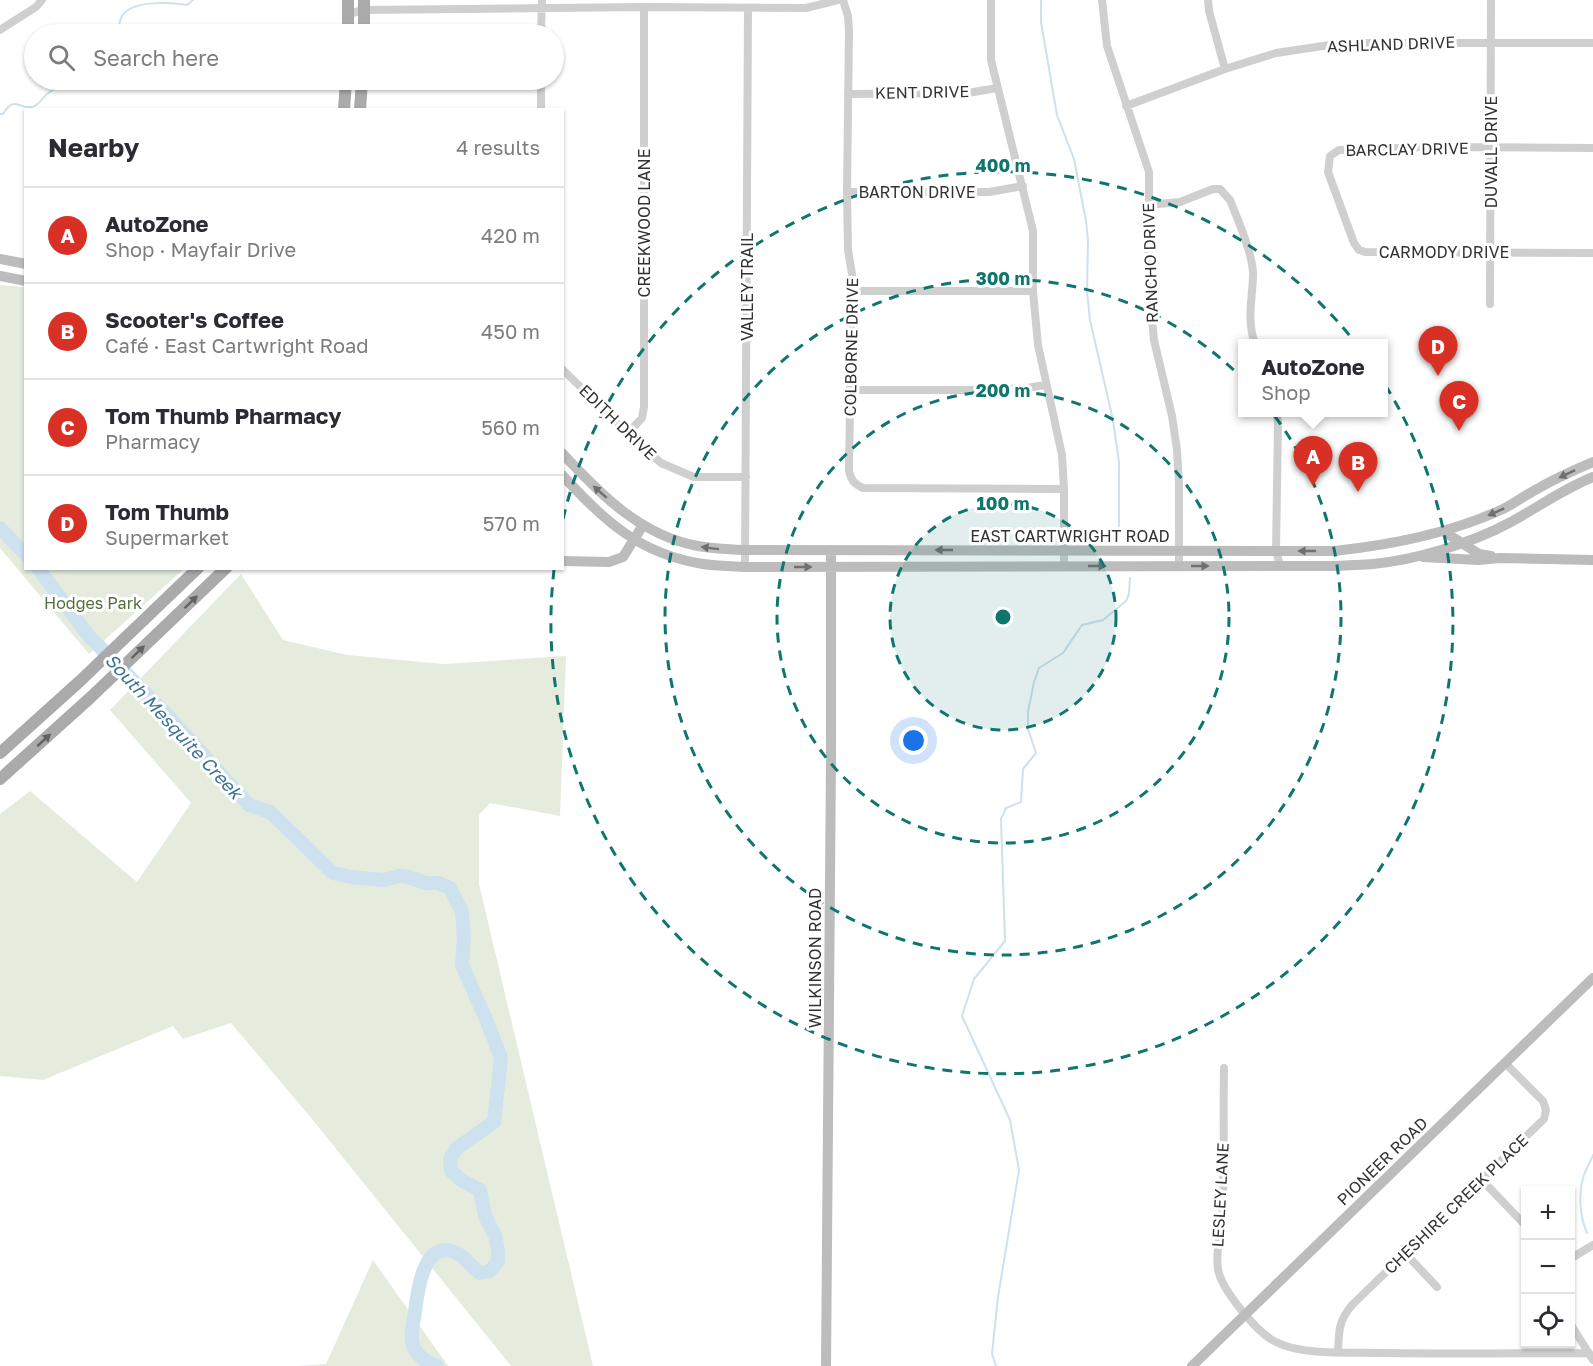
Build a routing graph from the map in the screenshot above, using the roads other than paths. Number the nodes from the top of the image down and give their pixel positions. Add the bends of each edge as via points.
1 (42, 0) edge
2 (348, 0) edge
3 (838, 0) edge
4 (843, 0) edge
5 (991, 0) edge
6 (1102, 0) edge
7 (1208, 0) edge
8 (1491, 0) edge
9 (542, 4) edge
10 (364, 5) edge
11 (644, 7) junction
12 (747, 8) junction
13 (348, 14) junction
14 (348, 24) edge
15 (364, 24) edge
16 (542, 24) edge
17 (0, 30) edge
18 (1491, 42) junction
19 (1593, 43) edge
20 (1226, 69) junction
21 (997, 88) junction
22 (345, 90) edge
23 (362, 90) edge
24 (541, 90) edge
25 (848, 94) junction
26 (1126, 106) junction
27 (344, 108) edge
28 (360, 108) edge
29 (541, 108) edge
30 (1491, 148) junction
31 (1593, 148) edge
32 (1330, 156) joint
33 (1023, 186) junction
34 (847, 192) junction
35 (1148, 205) junction
36 (1490, 252) junction
37 (1593, 253) edge
38 (1, 259) edge
39 (24, 264) edge
40 (0, 276) edge
41 (24, 281) edge
42 (852, 291) junction
43 (1033, 291) junction
44 (1490, 304) dead end
45 (1254, 339) edge
46 (564, 371) edge
47 (1045, 385) junction
48 (851, 390) junction
49 (1277, 417) edge
50 (628, 434) junction
51 (564, 455) edge
52 (1593, 462) edge
53 (564, 477) edge
54 (746, 477) junction
55 (1593, 477) edge
56 (1547, 483) junction
57 (1064, 489) junction
58 (1554, 496) junction
59 (643, 525) junction
60 (1443, 531) junction
61 (634, 540) junction
62 (1462, 543) junction
63 (1393, 544) junction
64 (745, 550) junction
65 (831, 550) junction
66 (1064, 550) junction
67 (1179, 551) junction
68 (1276, 551) junction
69 (1413, 557) junction
70 (1500, 558) junction
71 (1395, 560) junction
72 (1593, 560) edge
73 (564, 561) edge
74 (1280, 565) junction
75 (1064, 566) junction
76 (1179, 566) junction
77 (745, 567) junction
78 (832, 567) junction
79 (196, 570) edge
80 (224, 570) edge
81 (0, 753) edge
82 (0, 779) edge
83 (1593, 978) edge
84 (1505, 1064) junction
85 (1224, 1068) dead end
86 (1481, 1179) junction
87 (1521, 1221) edge
88 (1593, 1245) edge
89 (1405, 1252) junction
90 (1575, 1256) edge
91 (1437, 1287) dead end
92 (1246, 1314) junction
93 (1575, 1331) edge
94 (1338, 1352) junction
95 (1591, 1357) edge
96 (826, 1366) edge
97 (1192, 1366) edge

1 - 17 street
2 - 13 main road
3 - 12 street via 806,8
4 - 25 street, COLBORNE DRIVE via 849,31
5 - 21 street via 991,60
6 - 26 street, RANCHO DRIVE via 1107,46
7 - 20 street
8 - 18 street, DUVALL DRIVE
9 - 10 street
9 - 11 street
9 - 16 street
10 - 13 street
10 - 15 main road
11 - 12 street
11 - 50 street, CREEKWOOD LANE via 644,407 642,418
12 - 54 street, VALLEY TRAIL
13 - 14 main road
18 - 19 street, ASHLAND DRIVE
18 - 20 street, ASHLAND DRIVE via 1343,43 1276,53
18 - 30 street, DUVALL DRIVE
20 - 26 street, ASHLAND DRIVE
21 - 25 street, KENT DRIVE via 968,93
21 - 33 street
22 - 27 main road
23 - 28 main road
24 - 29 street
25 - 34 street, COLBORNE DRIVE
26 - 35 street, RANCHO DRIVE via 1149,172
30 - 31 street, BARCLAY DRIVE
30 - 32 street, BARCLAY DRIVE via 1339,150
30 - 36 street, DUVALL DRIVE
32 - 36 street, CARMODY DRIVE via 1328,172 1359,250
33 - 34 street, BARTON DRIVE via 989,192
33 - 43 street via 1033,231
34 - 42 street, COLBORNE DRIVE
35 - 45 street via 1180,202 1213,189 1220,189 1230,200 1253,271 1250,318
35 - 67 street, RANCHO DRIVE via 1152,328 1177,450
36 - 37 street, CARMODY DRIVE
36 - 44 street, DUVALL DRIVE
38 - 39 main road
38 - 40 main road
40 - 41 main road
42 - 43 street
42 - 48 street, COLBORNE DRIVE
43 - 47 street
46 - 50 street, EDITH DRIVE
47 - 48 street via 980,390
47 - 57 street via 1062,455
48 - 57 street, COLBORNE DRIVE via 849,471 855,485
49 - 68 street
50 - 54 street, EDITH DRIVE via 661,463 693,477
59 -> 51 main road, EAST CARTWRIGHT ROAD via 591,484
52 -> 56 main road, EAST CARTWRIGHT ROAD
53 - 61 main road, EAST CARTWRIGHT ROAD via 589,504
54 - 64 street, VALLEY TRAIL
55 - 58 main road, EAST CARTWRIGHT ROAD
56 - 58 main road
56 -> 60 main road, EAST CARTWRIGHT ROAD via 1478,520
57 - 66 street
58 - 62 main road, EAST CARTWRIGHT ROAD via 1507,524
59 - 61 main road
64 -> 59 main road, EAST CARTWRIGHT ROAD via 697,546
60 - 62 main road
60 - 63 main road, EAST CARTWRIGHT ROAD
61 - 73 main road via 623,557 609,562
61 - 77 main road, EAST CARTWRIGHT ROAD via 687,561
62 - 69 main road, EAST CARTWRIGHT ROAD
62 - 70 main road via 1479,554
63 -> 68 main road, EAST CARTWRIGHT ROAD via 1334,551
63 - 71 main road
64 - 65 main road, EAST CARTWRIGHT ROAD
64 - 77 street, VALLEY TRAIL
66 -> 65 main road, EAST CARTWRIGHT ROAD
65 - 78 main road, WILKINSON ROAD
66 - 67 main road, EAST CARTWRIGHT ROAD
66 - 75 street
67 - 68 main road, EAST CARTWRIGHT ROAD
67 - 76 street, RANCHO DRIVE
68 - 74 street
69 - 70 main road
69 - 71 main road, EAST CARTWRIGHT ROAD
70 - 72 main road
71 - 74 main road, EAST CARTWRIGHT ROAD via 1337,566
76 -> 74 main road, EAST CARTWRIGHT ROAD
75 -> 76 main road, EAST CARTWRIGHT ROAD
75 - 78 main road, EAST CARTWRIGHT ROAD
77 -> 78 main road, EAST CARTWRIGHT ROAD
78 - 96 main road, WILKINSON ROAD
79 - 81 main road
82 -> 80 main road
83 - 84 main road, PIONEER ROAD
84 - 86 street, CHESHIRE CREEK PLACE via 1543,1101 1546,1115
84 - 92 main road, PIONEER ROAD
85 - 92 street, LESLEY LANE via 1218,1269 1224,1285
86 - 87 street
86 - 89 street, CHESHIRE CREEK PLACE
88 - 90 street
89 - 91 street
89 - 94 street, CHESHIRE CREEK PLACE via 1342,1319
92 - 94 street, LESLEY LANE via 1254,1326 1276,1342 1304,1350
92 - 97 main road, PIONEER ROAD
93 - 95 street
94 - 95 street, LESLEY LANE

